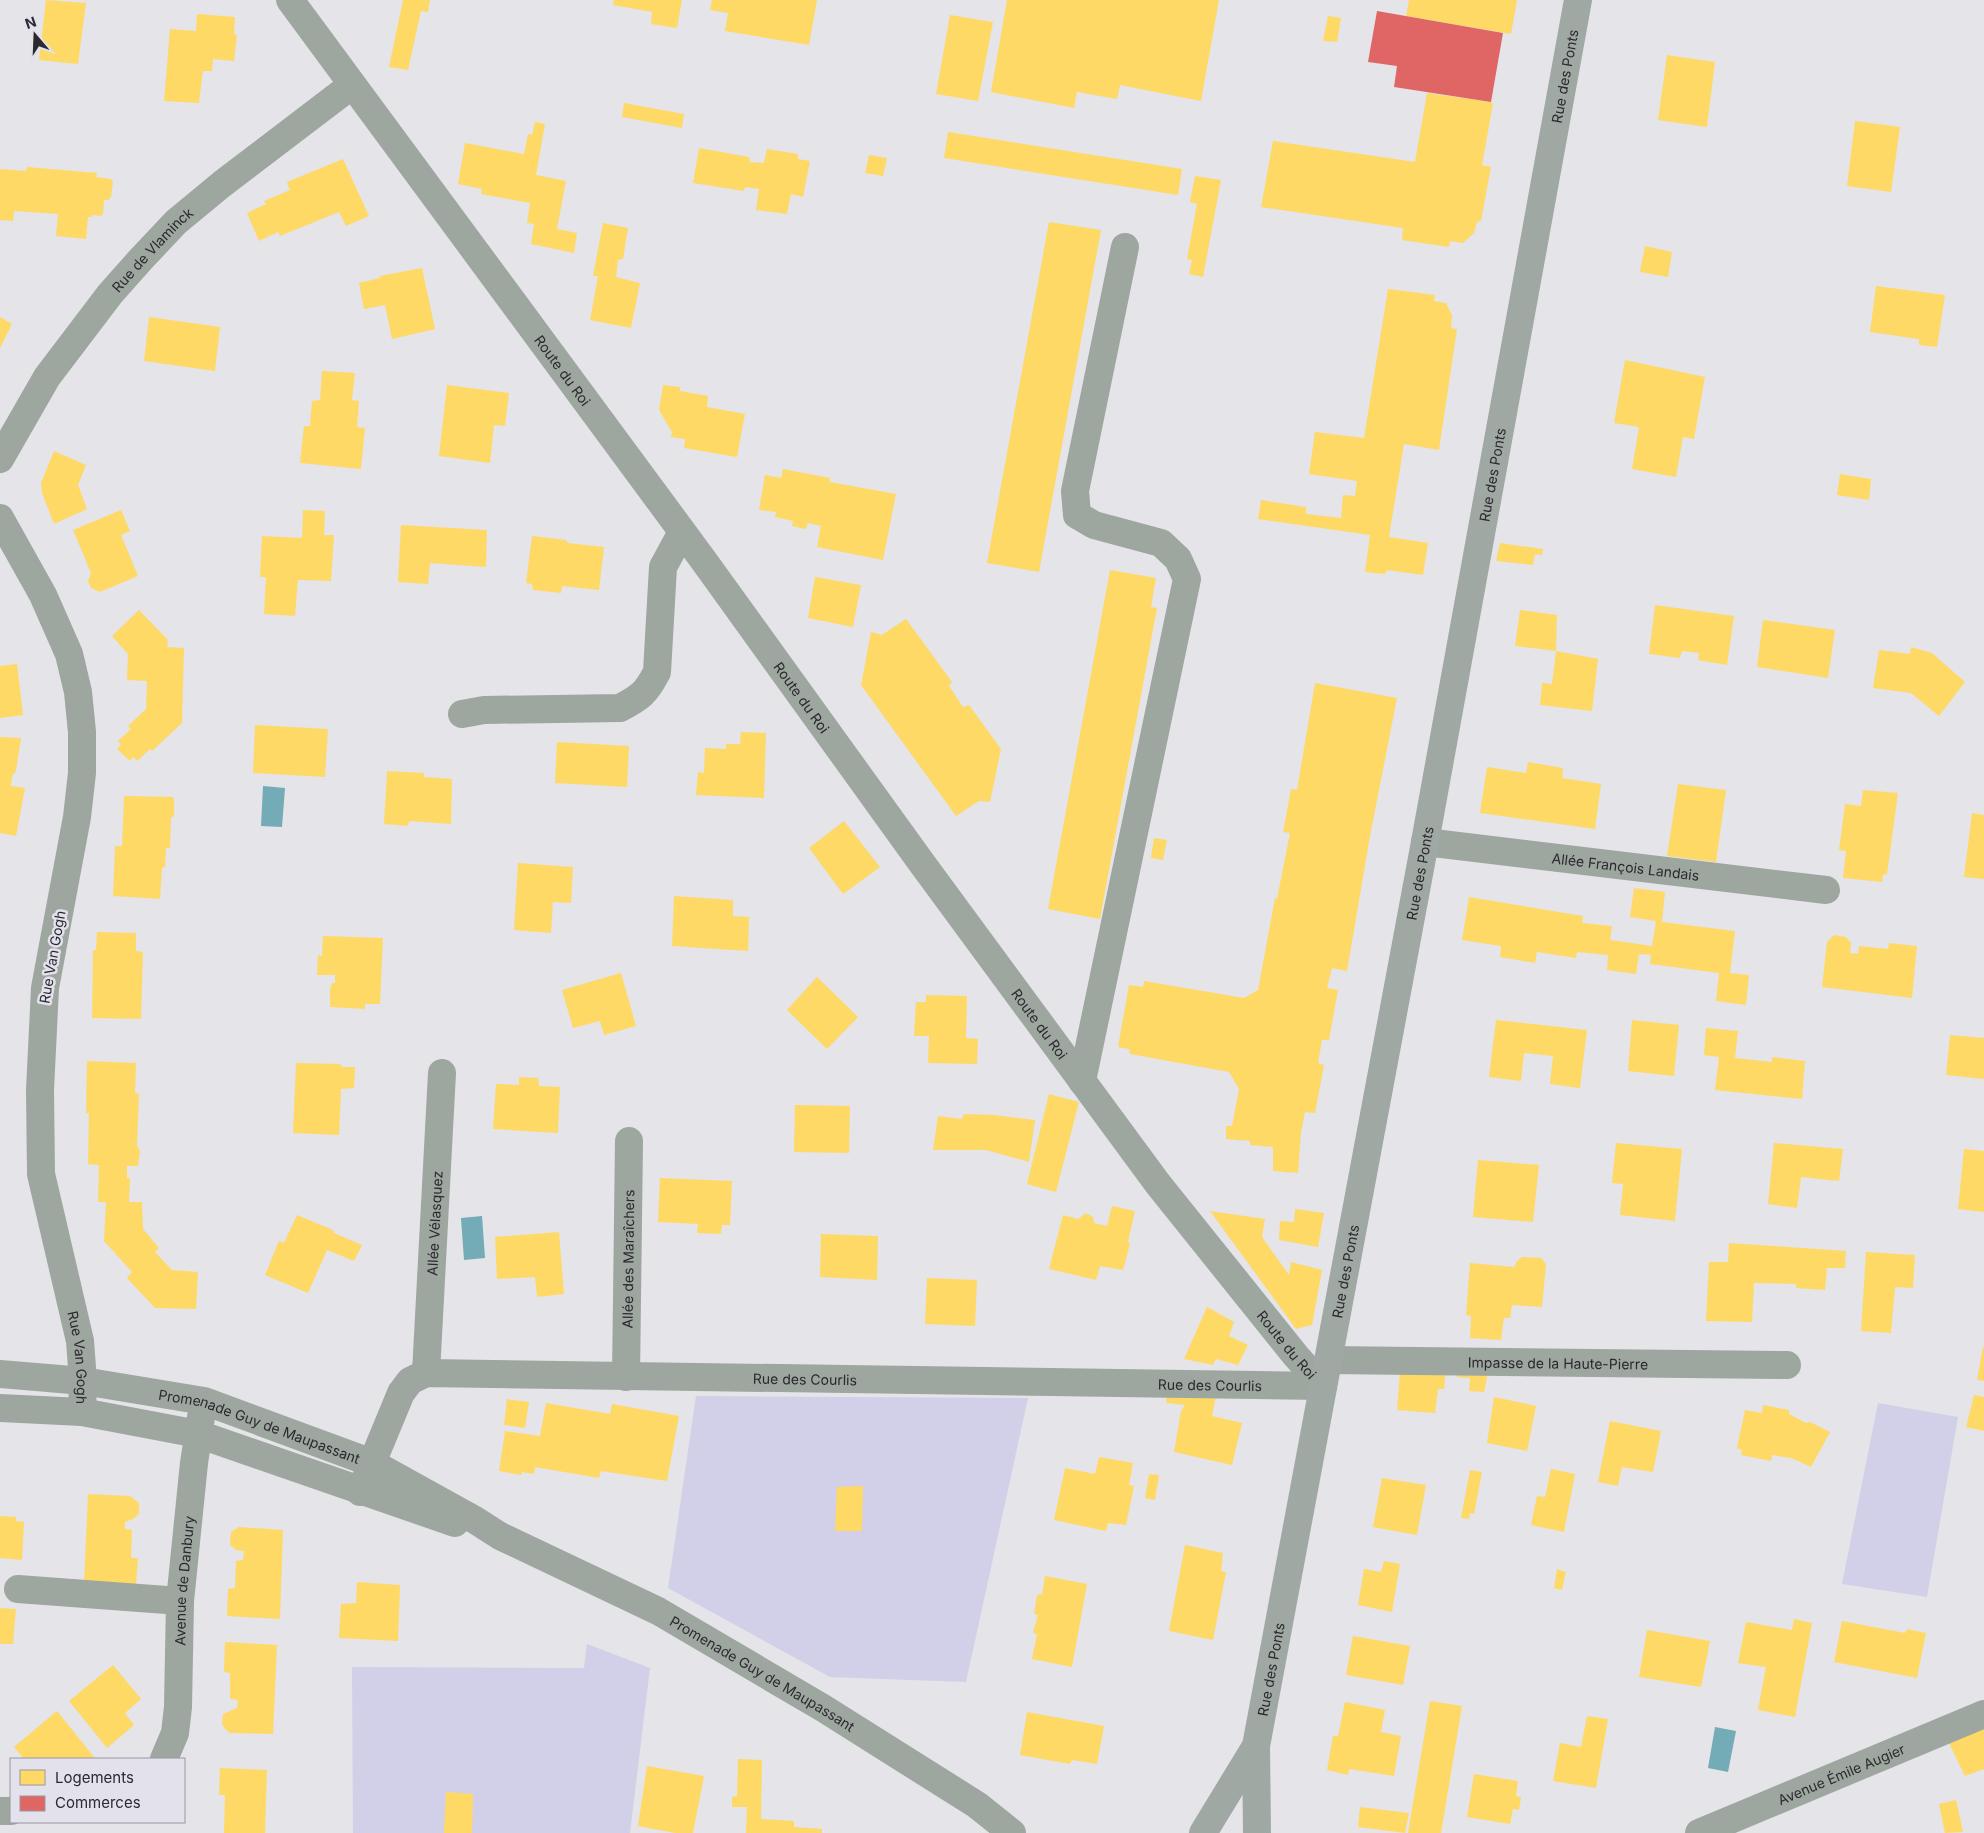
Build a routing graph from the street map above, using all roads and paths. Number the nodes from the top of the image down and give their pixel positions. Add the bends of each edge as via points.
1 (290, 0) edge
2 (1578, 0) edge
3 (352, 85) junction
4 (1125, 247) dead end
5 (0, 459) edge
6 (0, 518) edge
7 (682, 532) junction
8 (462, 714) dead end
9 (1425, 842) junction
10 (1826, 890) dead end
11 (442, 1073) dead end
12 (1082, 1081) junction
13 (629, 1141) dead end
14 (1787, 1365) dead end
15 (426, 1373) junction
16 (1326, 1373) junction
17 (0, 1374) edge
18 (626, 1377) junction
19 (83, 1381) junction
20 (204, 1401) junction
21 (0, 1408) edge
22 (82, 1412) junction
23 (198, 1434) junction
24 (372, 1463) junction
25 (360, 1492) junction
26 (500, 1536) junction
27 (18, 1589) dead end
28 (180, 1601) junction
29 (1984, 1714) edge
30 (1256, 1746) junction
31 (164, 1758) edge
32 (1012, 1833) edge
33 (1203, 1833) edge
34 (1257, 1833) edge
35 (1699, 1833) edge

1 - 3 street, Route du Roi
2 - 9 main road, Rue des Ponts
3 - 5 street, Rue de Vlaminck via 222,184 176,222 142,258 110,294 47,377
3 - 7 street, Route du Roi
4 - 12 street via 1075,492 1077,515 1094,525 1161,544 1178,559 1187,579
6 - 19 street, Rue Van Gogh via 43,595 69,654 78,692 82,732 77,817 44,988 40,1174 80,1341
7 - 8 street via 663,567 657,672 638,699 620,708 484,710
7 - 12 street, Route du Roi
9 - 10 street, Allée François Landais
9 - 16 main road, Rue des Ponts
11 - 15 street, Allée Vélasquez
12 - 16 street, Route du Roi via 1158,1184 1296,1356
13 - 18 street, Allée des Maraîchers
14 - 16 street, Impasse de la Haute-Pierre
15 - 18 street, Rue des Courlis
15 - 24 street via 410,1381 400,1393
16 - 18 street, Rue des Courlis
16 - 30 main road, Rue des Ponts
17 - 19 street, Promenade Guy de Maupassant
19 - 20 street, Promenade Guy de Maupassant
19 - 22 street, Rue Van Gogh
20 - 23 street, Avenue de Danbury
20 - 24 street, Promenade Guy de Maupassant
21 - 22 street, Promenade Guy de Maupassant
22 - 23 street, Promenade Guy de Maupassant
23 - 25 street, Promenade Guy de Maupassant
23 - 28 street, Avenue de Danbury
24 - 25 street
24 - 26 street, Promenade Guy de Maupassant
25 - 26 street, Promenade Guy de Maupassant
26 - 32 street, Promenade Guy de Maupassant via 666,1616 822,1708 977,1806
27 - 28 street
28 - 31 street, Avenue de Danbury via 178,1707 175,1733
29 - 35 street, Avenue Émile Augier
30 - 33 main road, Rue des Ponts
30 - 34 main road, Rue des Ponts

